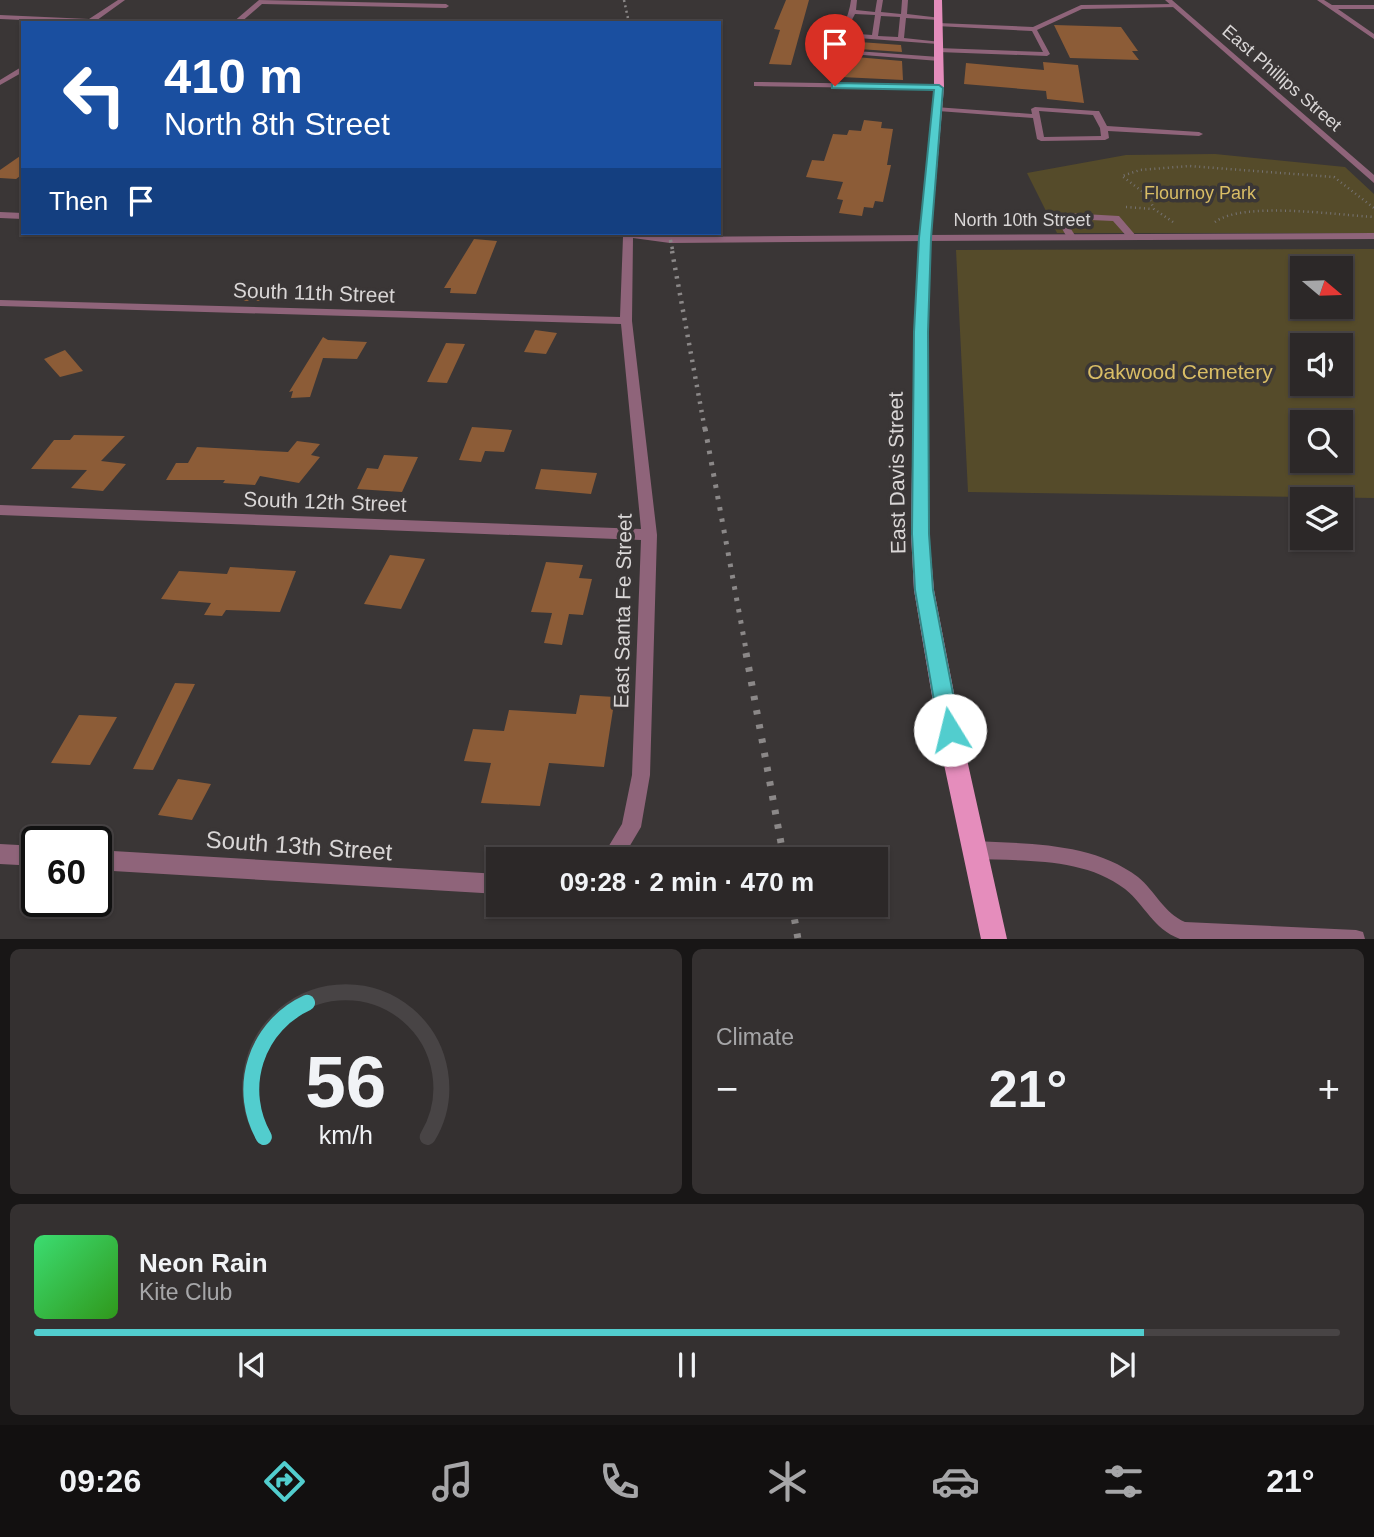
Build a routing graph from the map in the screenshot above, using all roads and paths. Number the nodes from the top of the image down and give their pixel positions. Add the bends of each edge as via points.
1 (121, 0) edge
2 (854, 0) edge
3 (880, 0) edge
4 (905, 0) edge
5 (938, 0) edge
6 (1320, 0) edge
7 (262, 1) edge
8 (1172, 3) edge
9 (446, 6) dead end
10 (1331, 6) junction
11 (1374, 7) edge
12 (853, 12) junction
13 (878, 14) junction
14 (904, 16) junction
15 (0, 17) edge
16 (71, 21) edge
17 (90, 21) edge
18 (237, 21) edge
19 (938, 21) junction
20 (1034, 29) junction
21 (841, 36) junction
22 (875, 37) junction
23 (1374, 37) edge
24 (905, 39) junction
25 (938, 50) junction
26 (909, 57) junction
27 (21, 69) edge
28 (0, 83) edge
29 (757, 84) dead end
30 (939, 88) junction
31 (937, 109) junction
32 (1036, 116) junction
33 (1104, 128) junction
34 (1199, 134) dead end
35 (1374, 180) edge
36 (1374, 208) edge
37 (0, 215) edge
38 (21, 216) edge
39 (1374, 217) edge
40 (1180, 223) dead end
41 (1213, 223) dead end
42 (623, 235) edge
43 (631, 235) edge
44 (1374, 236) edge
45 (1071, 237) junction
46 (1132, 237) junction
47 (925, 238) junction
48 (0, 303) edge
49 (626, 321) junction
50 (0, 510) edge
51 (649, 535) junction
52 (619, 847) edge
53 (974, 850) junction
54 (0, 854) edge
55 (21, 855) edge
56 (112, 861) edge
57 (486, 883) edge
58 (994, 939) edge
59 (1356, 939) edge

1 - 17 street
2 - 12 lane
3 - 13 lane
4 - 14 lane
5 - 19 main road, East Davis Street
6 - 10 street
7 - 9 street
7 - 18 street
8 - 20 lane via 1081,7
8 - 35 street, East Phillips Street
10 - 11 street
10 - 23 street
12 - 13 lane
12 - 21 lane
13 - 14 lane
13 - 22 lane
14 - 19 lane
14 - 24 lane
15 - 16 street
19 - 20 lane
19 - 25 main road, East Davis Street
20 - 25 lane via 1047,54
21 - 22 lane
21 - 26 lane via 840,52
22 - 24 lane
24 - 25 lane
24 - 26 lane
25 - 26 lane
25 - 30 main road, East Davis Street
27 - 28 street
29 - 30 street
30 - 31 main road, East Davis Street
31 - 32 lane
31 - 47 main road, East Davis Street
32 - 33 lane via 1035,109 1096,113
32 - 33 lane via 1041,139 1105,138
33 - 34 lane
36 - 40 path via 1334,177 1189,166 1122,176 1148,197 1162,216
37 - 38 street
39 - 41 path via 1280,211 1226,214
42 - 49 street, East Santa Fe Street
43 - 47 street, North 10th Street via 670,240
44 - 46 street, North 10th Street
45 - 46 street, North 10th Street
45 - 46 lane via 1061,219 1066,216 1116,218
45 - 47 street, North 10th Street
47 - 53 main road, East Davis Street via 920,439 924,590
48 - 49 street, South 11th Street
49 - 51 street, East Santa Fe Street
50 - 51 street, South 12th Street
51 - 52 street, East Santa Fe Street via 641,775 631,827
53 - 58 main road, East Davis Street
53 - 59 lane via 1041,853 1108,867 1133,884 1172,928
54 - 55 street
56 - 57 street, South 13th Street

